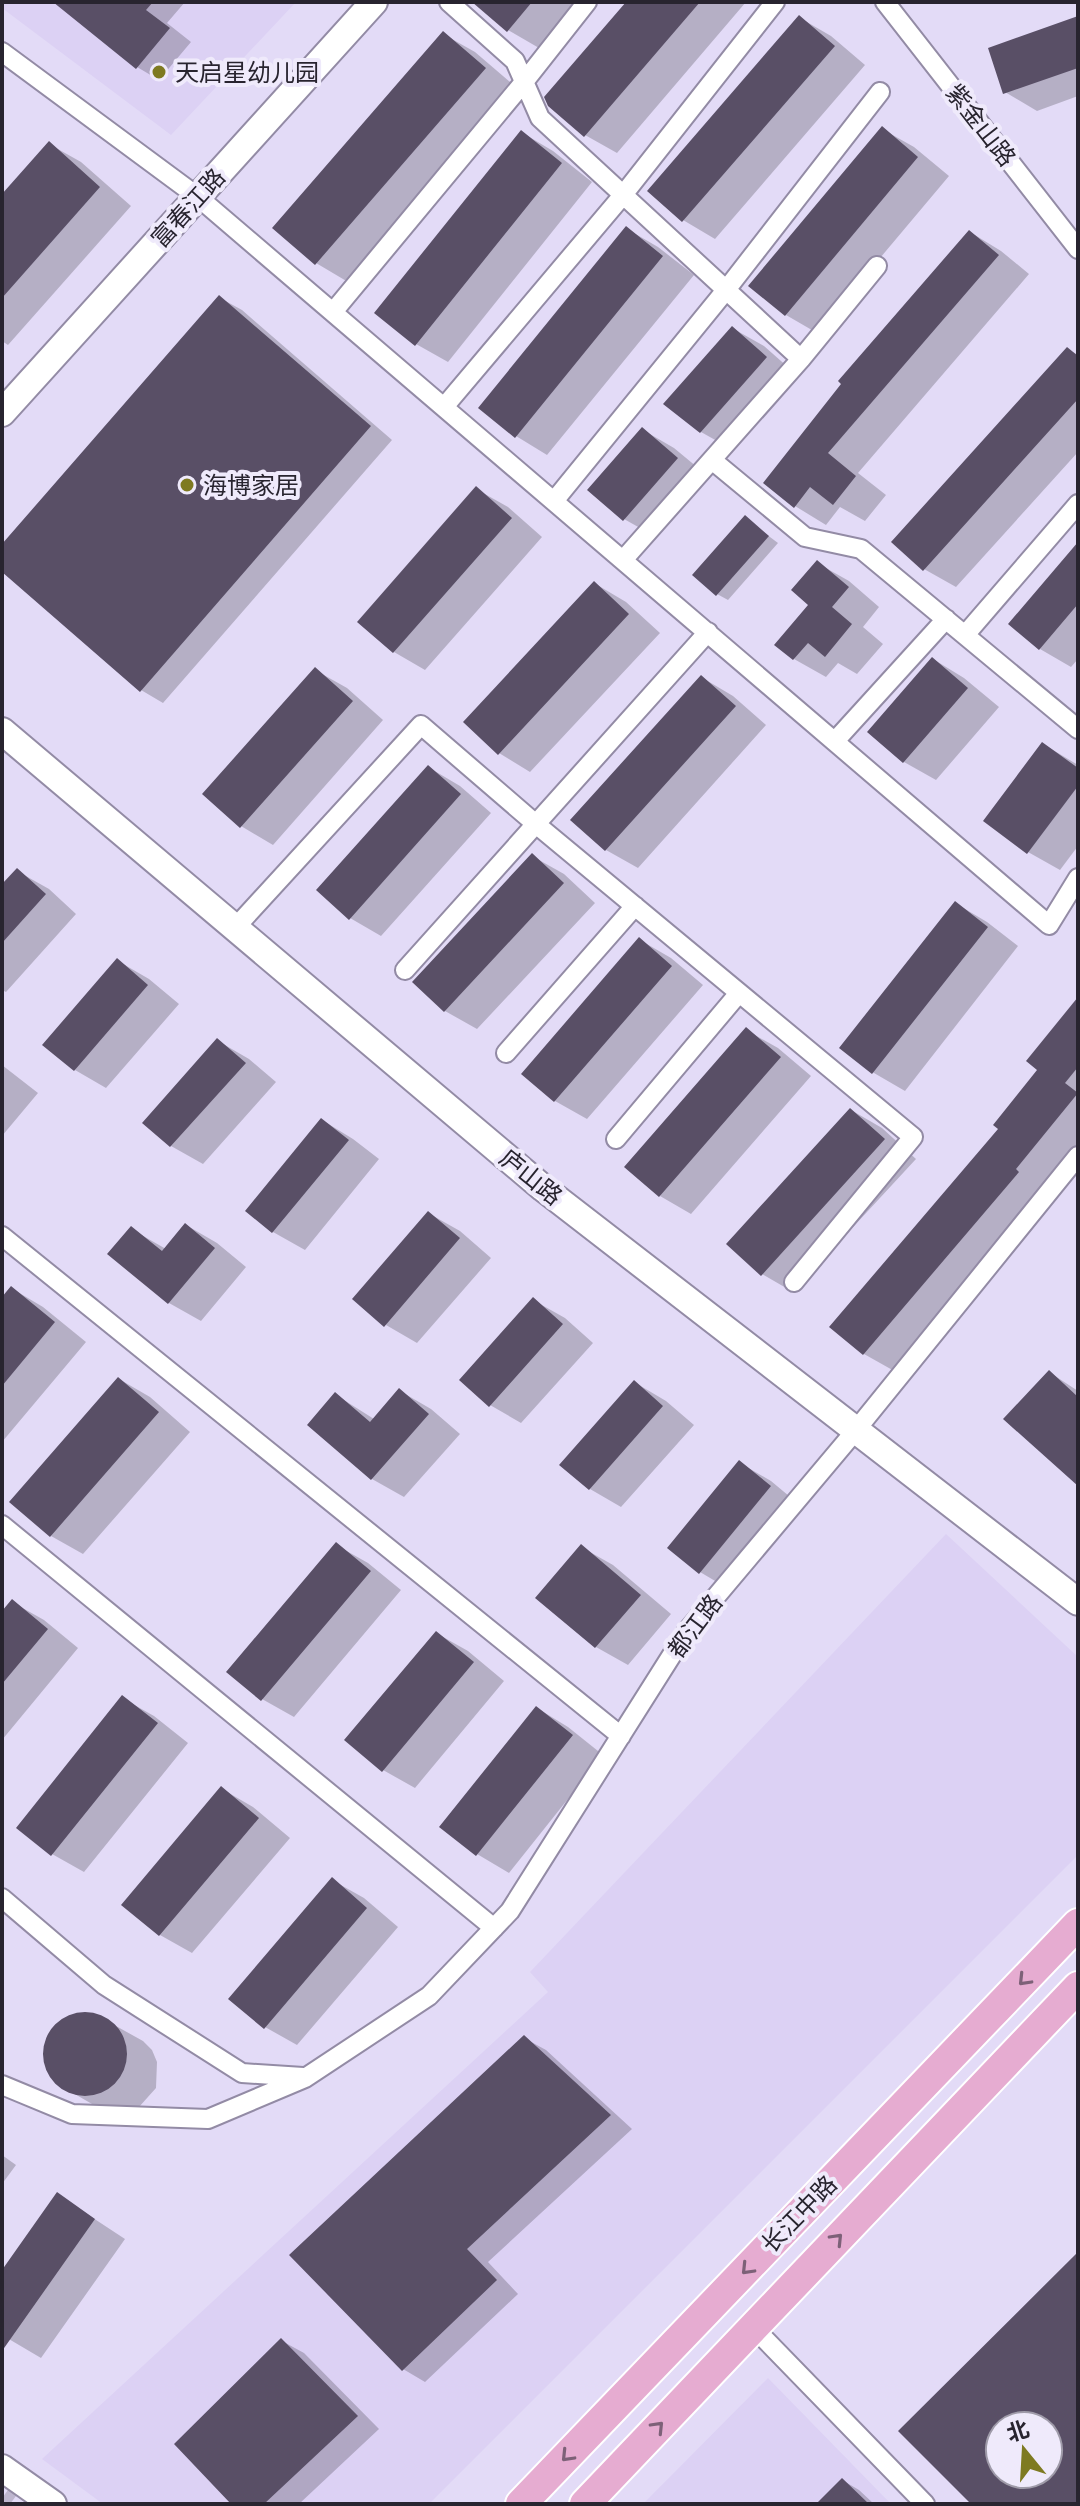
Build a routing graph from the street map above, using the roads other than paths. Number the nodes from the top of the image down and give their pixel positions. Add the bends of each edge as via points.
1 (374, 2) edge
2 (449, 2) edge
3 (587, 2) edge
4 (775, 2) edge
5 (885, 2) edge
6 (2, 52) edge
7 (524, 82) junction
8 (880, 92) dead end
9 (623, 195) junction
10 (198, 197) junction
11 (1078, 249) edge
12 (877, 266) dead end
13 (726, 290) junction
14 (333, 312) junction
15 (801, 359) junction
16 (7, 397) edge
17 (444, 407) junction
18 (712, 460) junction
19 (554, 501) junction
20 (1078, 504) edge
21 (623, 560) junction
22 (946, 619) junction
23 (708, 632) junction
24 (965, 635) junction
25 (1078, 729) edge
26 (2, 731) edge
27 (835, 741) junction
28 (537, 825) junction
29 (1078, 878) edge
30 (635, 906) junction
31 (235, 928) junction
32 (405, 970) dead end
33 (739, 993) junction
34 (506, 1053) dead end
35 (616, 1139) dead end
36 (1078, 1156) edge
37 (2, 1236) edge
38 (794, 1282) dead end
39 (856, 1430) junction
40 (2, 1525) edge
41 (1078, 1602) edge
42 (621, 1736) junction
43 (2, 1898) edge
44 (1078, 1924) edge
45 (494, 1928) junction
46 (1078, 1987) edge
47 (305, 2078) junction
48 (2, 2085) edge
49 (753, 2327) junction
50 (2, 2468) edge
51 (53, 2504) edge
52 (521, 2504) edge
53 (585, 2504) edge
54 (925, 2504) edge

1 - 10 street, 富春江路
2 - 7 street via 515,61
3 - 7 street
4 - 9 street
5 - 11 street, 紫金山路
6 - 10 street
7 - 9 street via 540,118
7 - 14 street
8 - 13 street
9 - 13 street
9 - 17 street
10 - 14 street
10 - 16 street, 富春江路
12 - 15 street
13 - 15 street
13 - 19 street
14 - 17 street
15 - 18 street
17 - 19 street
18 - 21 street
18 - 22 street via 805,537 861,549
19 - 21 street
20 - 24 street
21 - 23 street
22 - 24 street
22 - 27 street
23 - 27 street
23 - 28 street
24 - 25 street
26 - 31 street, 庐山路
27 - 29 street via 1049,925
28 - 30 street
28 - 31 street via 421,725
28 - 32 street
30 - 33 street
30 - 34 street
31 - 39 street, 庐山路 via 543,1188
33 - 35 street
33 - 38 street via 913,1137
36 - 39 street, 都江路
37 - 42 street
39 - 41 street, 庐山路
39 - 42 street, 都江路 via 687,1631
40 - 45 street
42 - 45 street, 都江路
43 - 47 street via 104,1985 242,2073
44 -> 52 main road, 长江中路
45 - 47 street, 都江路 via 429,1996
49 -> 46 main road, 长江中路
47 - 48 street, 都江路 via 208,2119 72,2114
53 -> 49 main road, 长江中路
49 - 54 street
50 - 51 street

